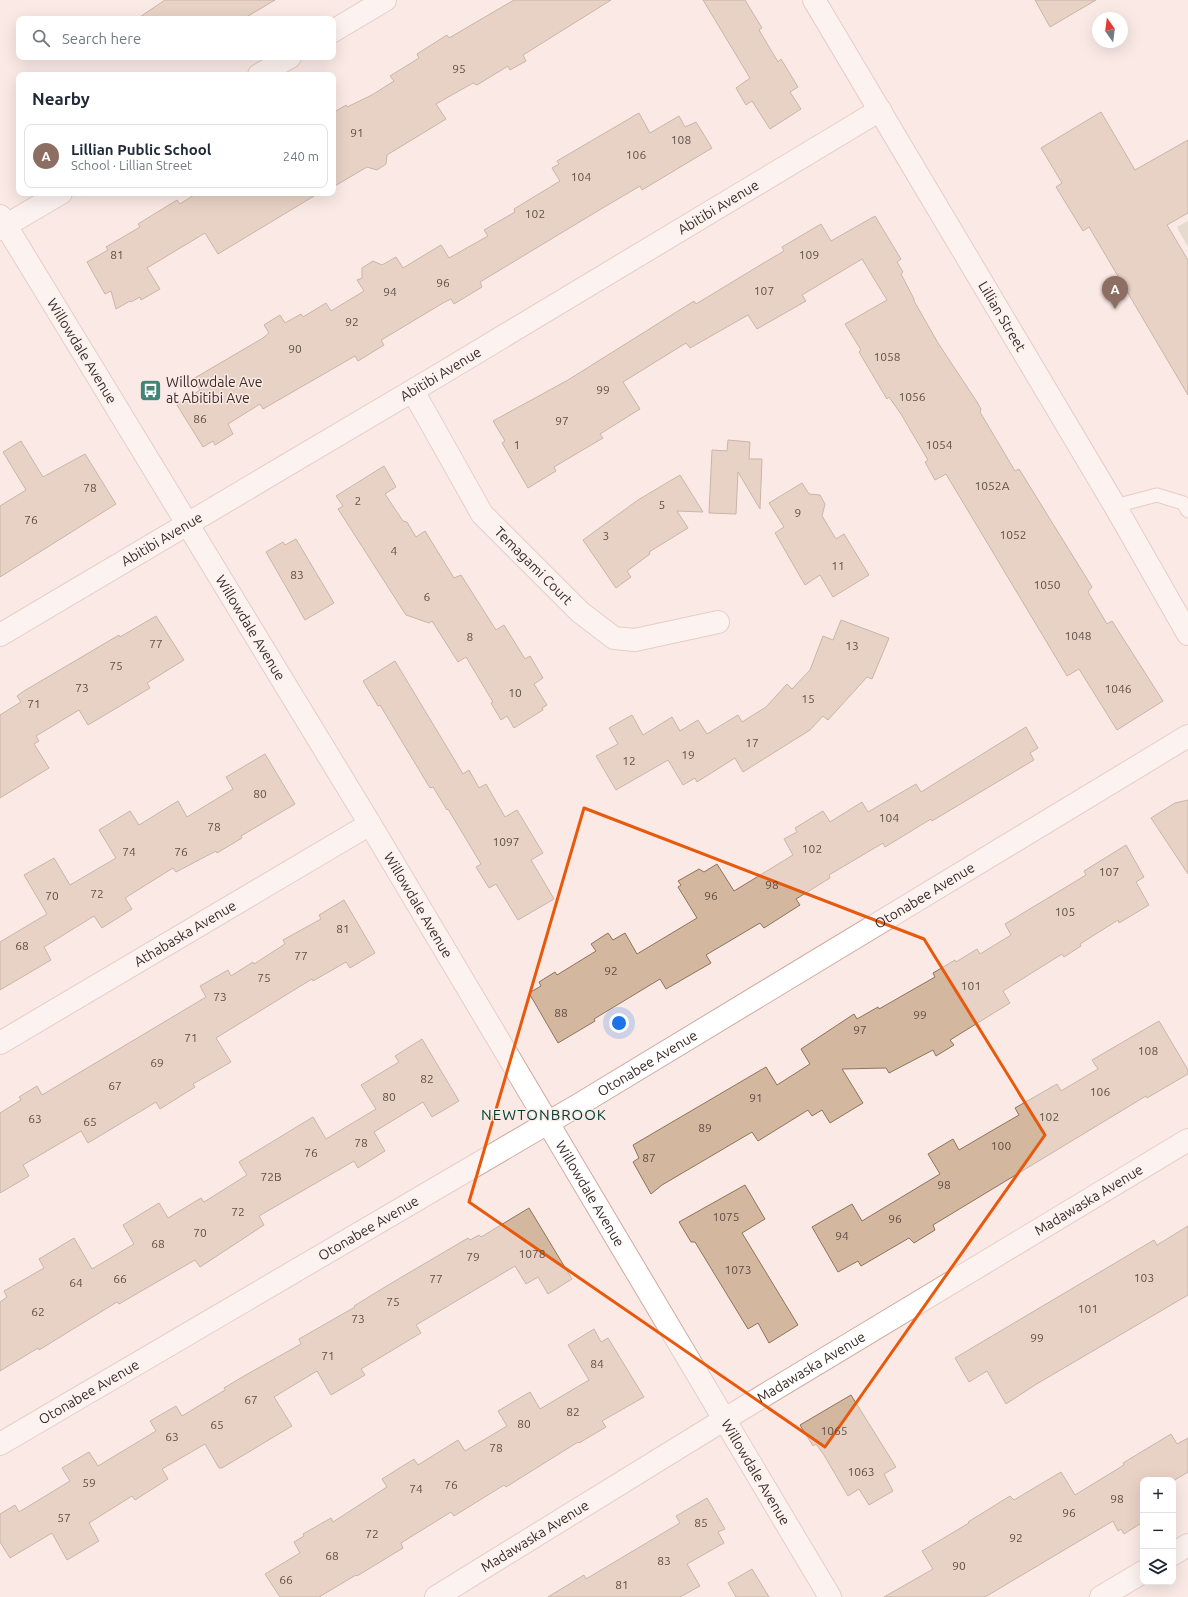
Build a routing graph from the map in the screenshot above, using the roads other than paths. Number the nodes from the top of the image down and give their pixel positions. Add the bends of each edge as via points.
1 (385, 0) edge
2 (814, 0) edge
3 (336, 29) edge
4 (285, 60) edge
5 (264, 72) edge
6 (880, 110) junction
7 (55, 196) edge
8 (2, 224) edge
9 (413, 391) junction
10 (1115, 506) junction
11 (1188, 511) edge
12 (188, 524) junction
13 (718, 622) dead end
14 (1188, 634) edge
15 (0, 635) edge
16 (1188, 736) edge
17 (370, 824) junction
18 (0, 1043) edge
19 (547, 1122) junction
20 (1188, 1140) edge
21 (725, 1419) junction
22 (0, 1444) edge
23 (1188, 1545) edge
24 (1176, 1552) edge
25 (1140, 1574) edge
26 (436, 1597) edge
27 (830, 1597) edge
28 (1101, 1597) edge

1 - 3 street
2 - 6 street, Lillian Street
4 - 5 street
6 - 9 street, Abitibi Avenue
6 - 10 street, Lillian Street
7 - 8 street
8 - 12 street, Willowdale Avenue
9 - 12 street, Abitibi Avenue
9 - 13 street, Temagami Court via 482,514 580,612 614,638 635,640
10 - 11 lane via 1156,494 1183,504
10 - 14 street, Lillian Street
12 - 15 street, Abitibi Avenue
12 - 17 street, Willowdale Avenue
16 - 19 street, Otonabee Avenue
17 - 18 street, Athabaska Avenue
17 - 19 street, Willowdale Avenue
19 - 21 street, Willowdale Avenue
19 - 22 street, Otonabee Avenue
20 - 21 street, Madawaska Avenue
21 - 26 street, Madawaska Avenue
21 - 27 street, Willowdale Avenue
23 - 24 street
25 - 28 street

